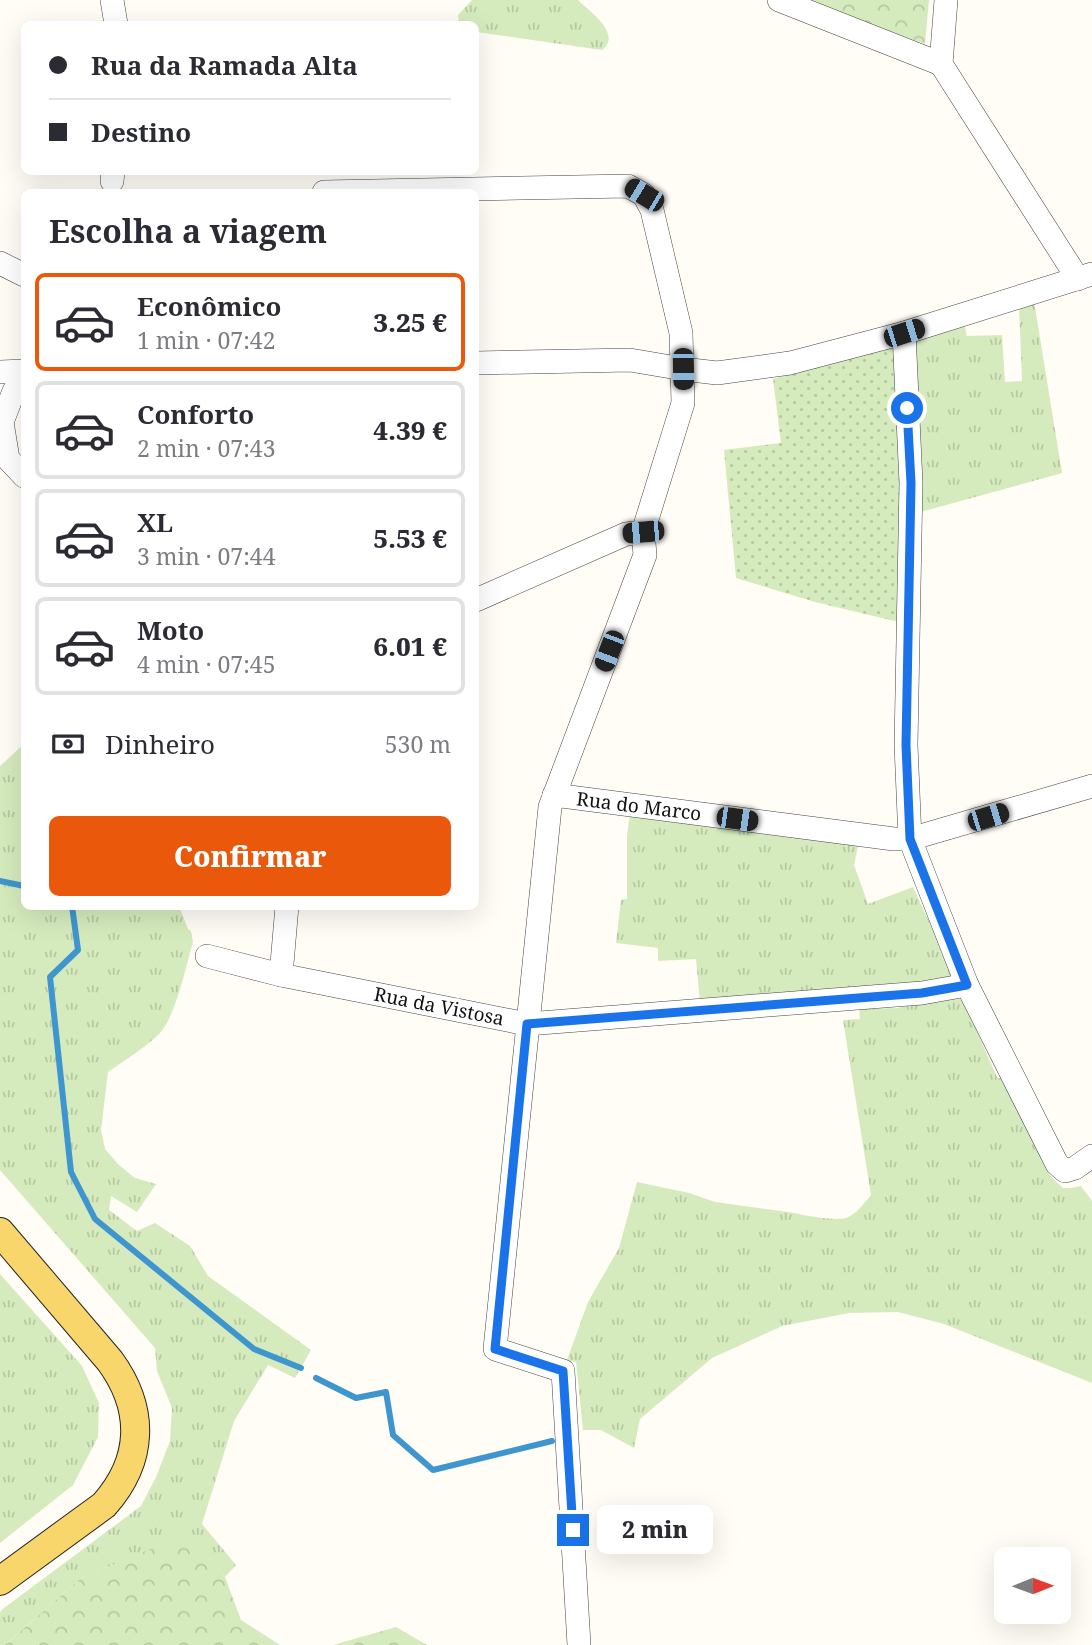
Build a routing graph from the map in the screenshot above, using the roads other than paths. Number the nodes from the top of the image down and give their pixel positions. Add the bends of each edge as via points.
1 (112, 0) edge
2 (779, 0) edge
3 (946, 0) edge
4 (116, 21) edge
5 (941, 61) junction
6 (476, 189) edge
7 (0, 263) edge
8 (21, 274) edge
9 (1085, 276) edge
10 (904, 333) junction
11 (479, 363) edge
12 (683, 369) junction
13 (0, 372) edge
14 (21, 373) edge
15 (21, 378) edge
16 (21, 473) edge
17 (643, 532) junction
18 (479, 599) edge
19 (1092, 786) edge
20 (554, 795) junction
21 (910, 839) junction
22 (287, 910) edge
23 (207, 956) dead end
24 (281, 975) junction
25 (967, 985) junction
26 (527, 1024) junction
27 (1084, 1162) edge
28 (0, 1232) edge
29 (0, 1581) edge
30 (579, 1645) edge

1 - 4 street
2 - 5 street
3 - 5 street
5 - 9 street
6 - 12 street via 628,186 644,195 652,210 681,333
7 - 8 street
9 - 10 street
10 - 12 street via 790,363 718,373
10 - 21 street via 911,483 906,745
11 - 12 street via 630,360
12 - 17 street via 684,403
13 - 14 street
15 - 16 street via 2,422 8,459
17 - 18 street via 626,534
17 - 20 street via 645,555
19 - 21 street, Rua do Marco
20 - 21 street, Rua do Marco
20 - 26 street
21 - 25 street
22 - 24 street
23 - 24 street, Rua da Vistosa
24 - 26 street, Rua da Vistosa
25 - 26 street, Rua da Vistosa via 922,993
25 - 27 street via 1057,1164 1065,1171
26 - 30 street via 495,1349 563,1371
28 - 29 main road via 120,1374 131,1400 136,1434 126,1472 104,1505

